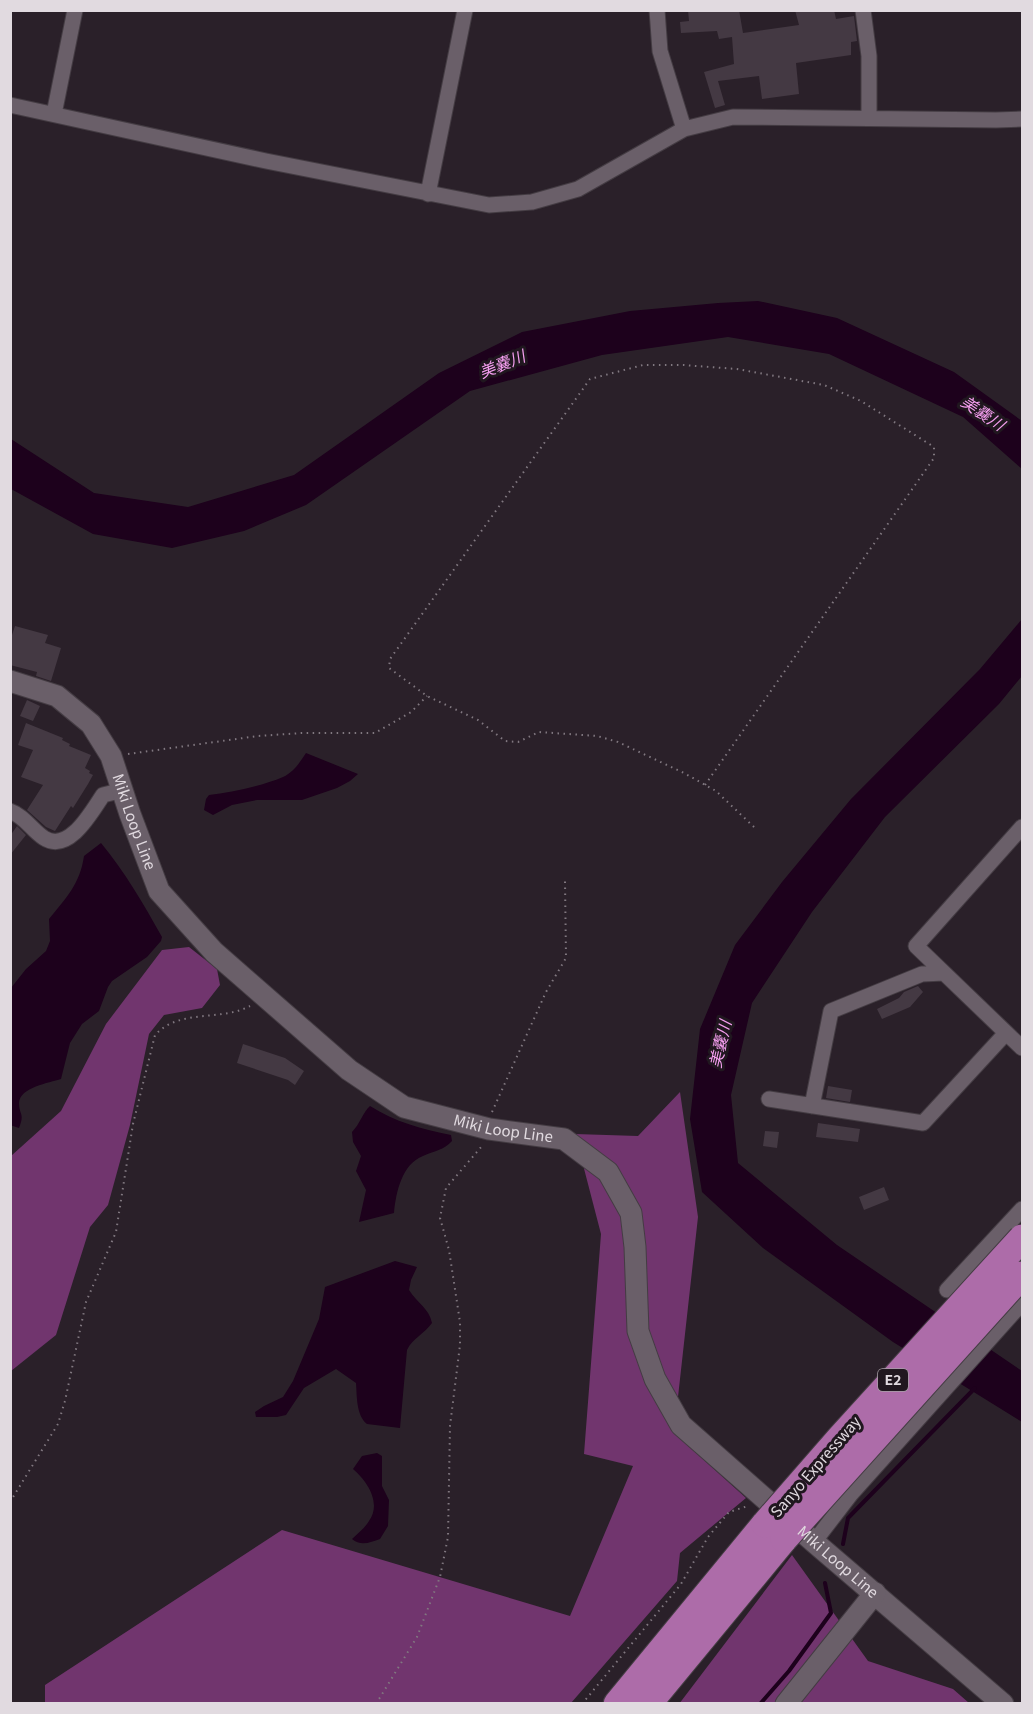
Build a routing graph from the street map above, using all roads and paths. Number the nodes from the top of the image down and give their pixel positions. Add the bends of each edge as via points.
1 (75, 10) edge
2 (465, 10) edge
3 (657, 10) edge
4 (863, 10) edge
5 (10, 105) edge
6 (54, 114) junction
7 (869, 118) junction
8 (1023, 119) edge
9 (684, 129) junction
10 (428, 194) junction
11 (10, 681) edge
12 (427, 696) junction
13 (111, 756) junction
14 (705, 785) junction
15 (123, 790) junction
16 (10, 811) edge
17 (1023, 827) edge
18 (755, 828) dead end
19 (565, 881) dead end
20 (944, 973) junction
21 (265, 997) junction
22 (1006, 1033) junction
23 (1023, 1048) edge
24 (769, 1099) dead end
25 (812, 1106) junction
26 (489, 1129) junction
27 (1023, 1209) edge
28 (1023, 1238) edge
29 (1023, 1275) edge
30 (947, 1290) dead end
31 (1021, 1307) edge
32 (10, 1502) edge
33 (771, 1521) junction
34 (814, 1542) junction
35 (875, 1593) junction
36 (376, 1704) edge
37 (582, 1704) edge
38 (617, 1704) edge
39 (648, 1704) edge
40 (786, 1704) edge
41 (1003, 1704) edge

1 - 6 street
2 - 10 street
3 - 9 street via 660,51
4 - 7 street via 869,56
5 - 6 street
6 - 10 street
7 - 8 street
7 - 9 street via 733,117
9 - 10 street via 578,189 532,202 489,205
11 - 13 main road, Miki Loop Line via 57,696 92,724
12 - 13 path via 411,712 375,733 258,736
12 - 14 path via 478,720 505,741 518,742 538,732 597,736 618,742
12 - 14 path via 389,668 390,659 590,379 643,365 684,364 824,385 861,401 934,447 934,458
13 - 15 main road, Miki Loop Line
14 - 18 path
15 - 16 street via 103,795 77,832 61,840 46,839
15 - 21 main road, Miki Loop Line via 159,891 214,952
17 - 20 street via 916,946
19 - 26 path via 566,958 546,992 492,1111
20 - 22 street
20 - 25 street via 922,974 831,1011
21 - 26 main road, Miki Loop Line via 349,1071 404,1107
21 - 32 path via 246,1008 184,1018 163,1026 155,1035 133,1124 116,1232 86,1302 58,1424
22 - 23 street
22 - 25 street via 923,1123
24 - 25 street
26 - 33 main road, Miki Loop Line via 564,1139 608,1172 631,1213 638,1332 655,1379 681,1425
26 - 36 path via 486,1140 446,1188 440,1218 460,1345 450,1426 448,1537 440,1577 417,1638
27 - 30 street
28 - 33 highway, Sanyo Expressway / E2, bridge via 840,1438
29 - 33 highway, Sanyo Expressway / E2, bridge
31 - 34 street via 936,1397
33 - 34 main road, Miki Loop Line
33 - 37 path via 755,1504 729,1512 708,1537 681,1584
33 - 38 highway, Sanyo Expressway / E2
33 - 39 highway, Sanyo Expressway / E2
34 - 35 main road, Miki Loop Line
35 - 40 main road
35 - 41 main road, Miki Loop Line

